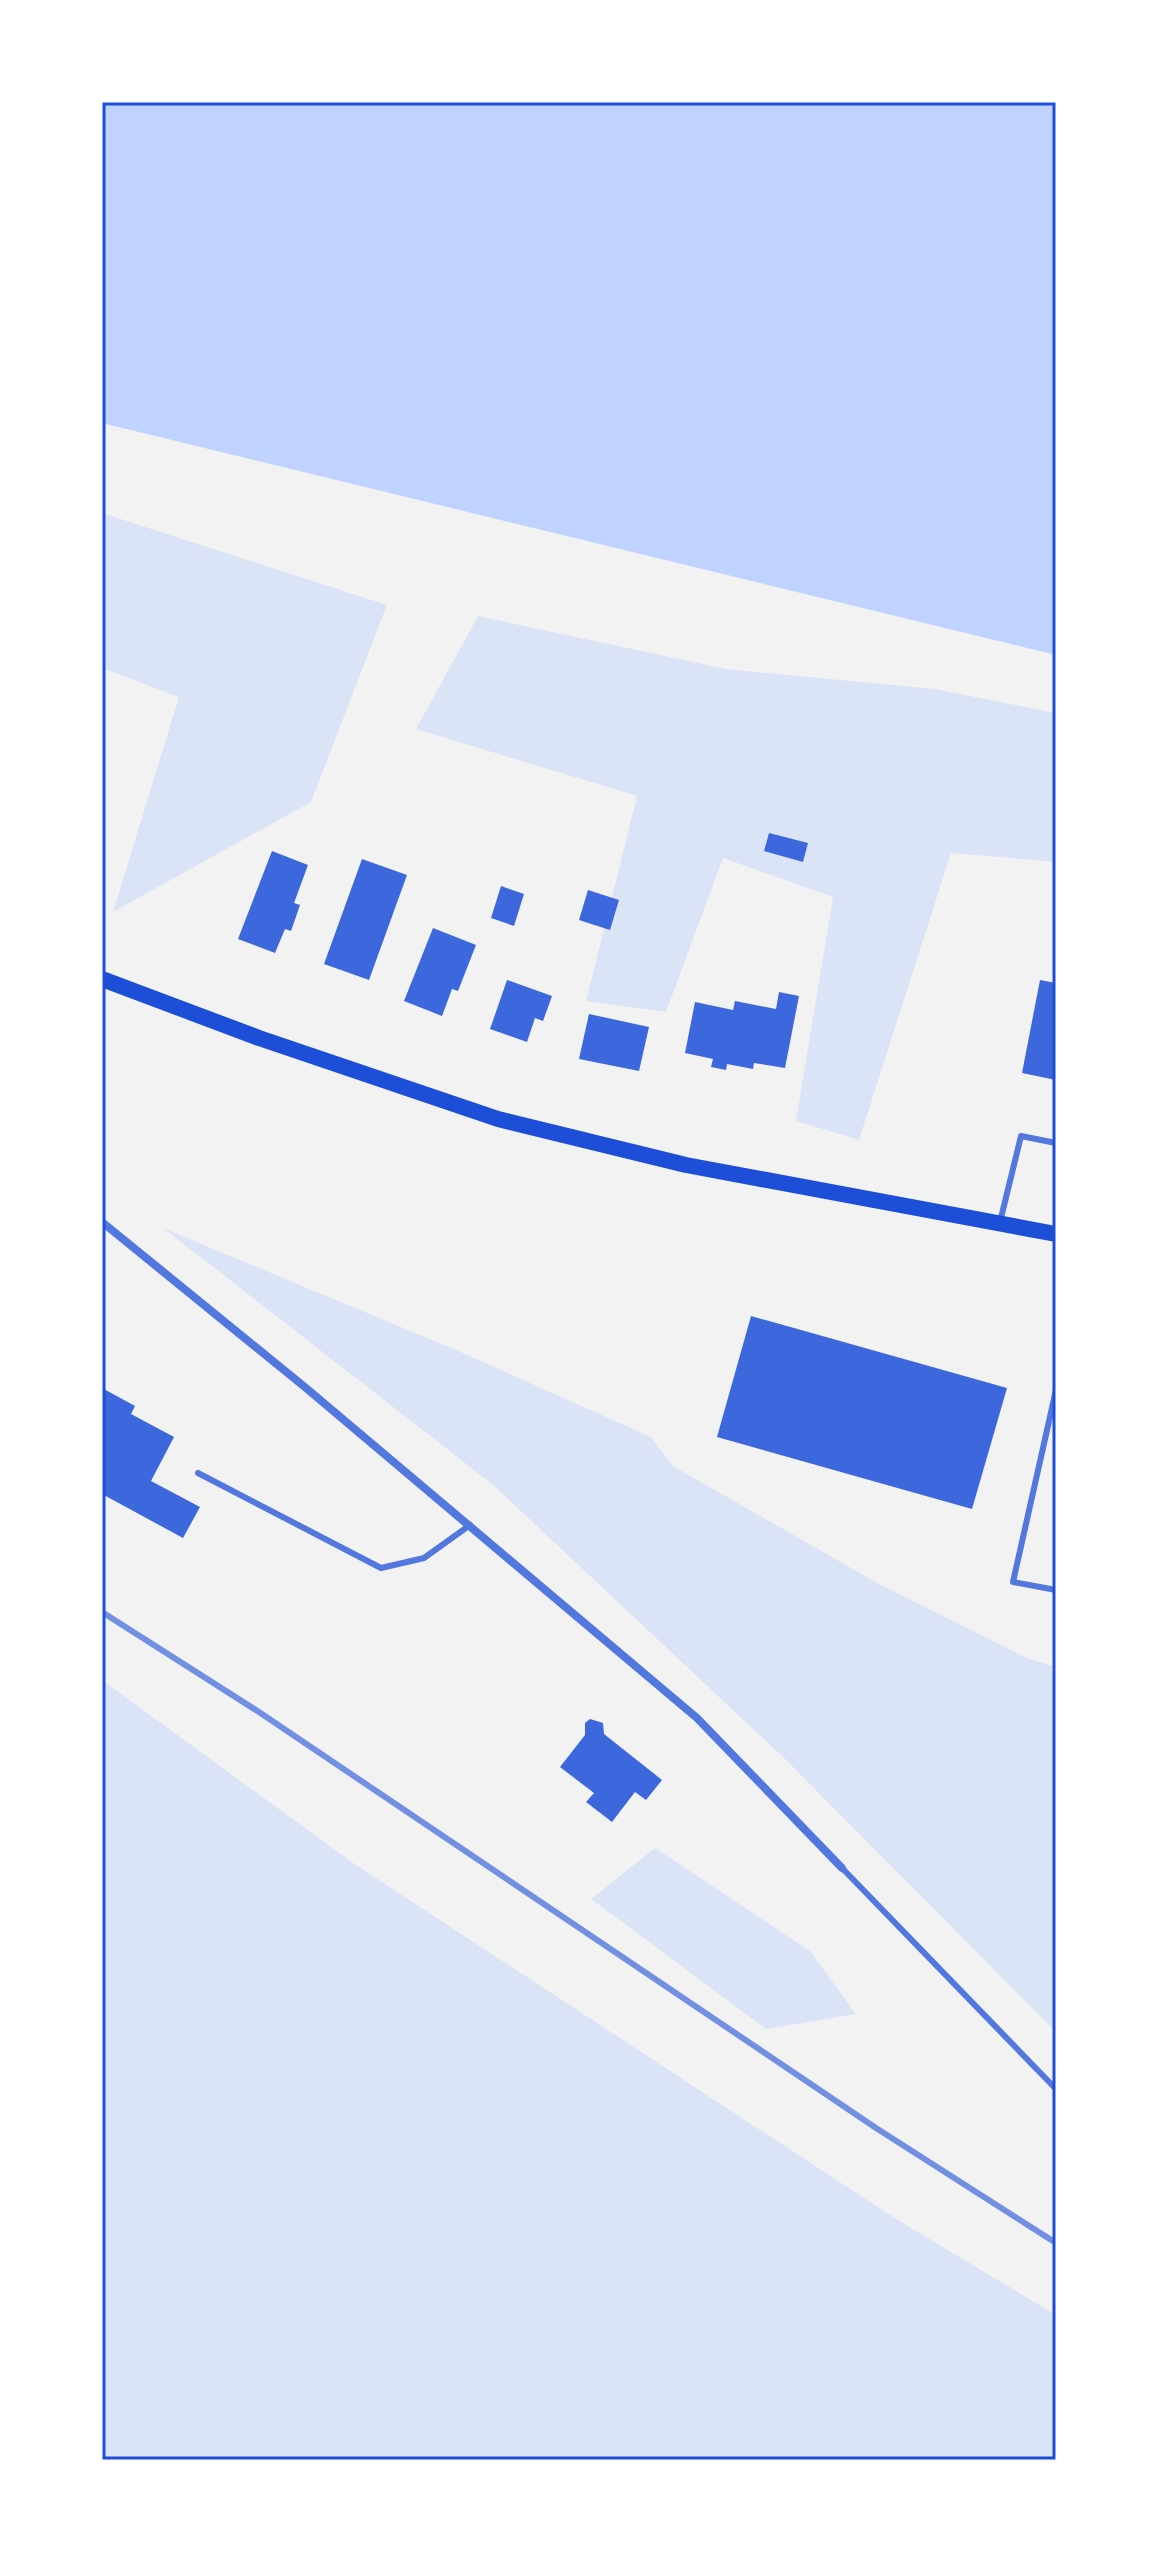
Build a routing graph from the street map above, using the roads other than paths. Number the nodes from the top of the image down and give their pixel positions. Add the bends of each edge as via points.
1 (102, 979) edge
2 (1056, 1143) edge
3 (102, 1222) edge
4 (1000, 1222) junction
5 (1056, 1234) edge
6 (1056, 1390) edge
7 (198, 1473) dead end
8 (470, 1525) junction
9 (1056, 1590) edge
10 (842, 1868) joint
11 (1056, 2089) edge

1 - 4 main road via 498,1119 686,1165
2 - 4 lane via 1021,1136
3 - 8 street
4 - 5 main road
6 - 9 lane via 1013,1582
7 - 8 lane via 381,1568 424,1558
8 - 10 street via 697,1718
10 - 11 lane

